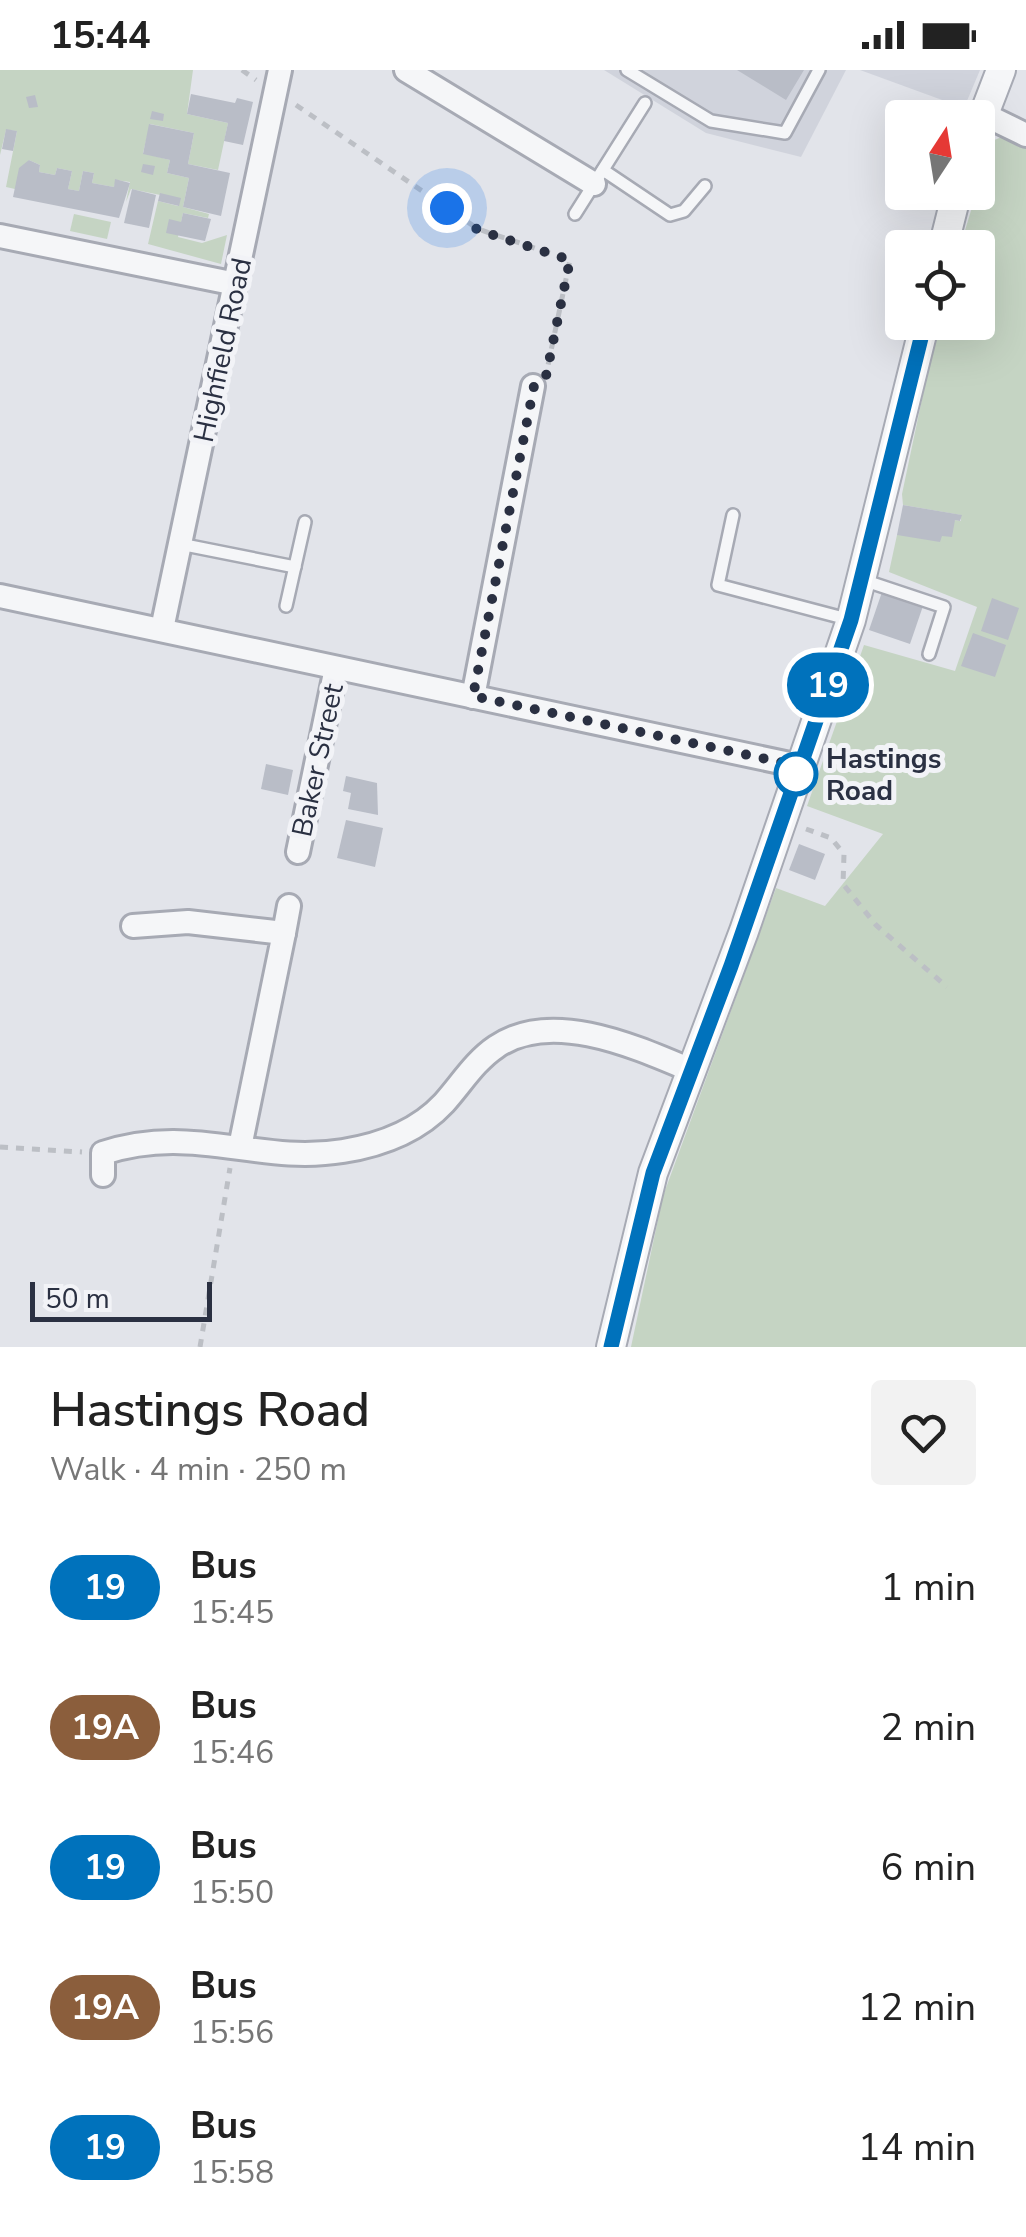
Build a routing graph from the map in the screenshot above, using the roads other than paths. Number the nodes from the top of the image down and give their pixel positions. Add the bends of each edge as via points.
1 (280, 70) edge
2 (406, 70) edge
3 (626, 70) edge
4 (820, 70) edge
5 (1001, 70) edge
6 (989, 100) edge
7 (645, 103) dead end
8 (995, 126) edge
9 (1026, 135) edge
10 (599, 177) junction
11 (705, 186) dead end
12 (575, 214) dead end
13 (0, 236) edge
14 (236, 284) junction
15 (921, 340) edge
16 (534, 386) road end
17 (733, 516) dead end
18 (304, 522) dead end
19 (180, 544) junction
20 (295, 567) junction
21 (863, 580) junction
22 (0, 596) edge
23 (286, 606) dead end
24 (851, 620) junction
25 (162, 629) junction
26 (928, 654) dead end
27 (336, 668) junction
28 (473, 696) junction
29 (799, 766) junction
30 (298, 852) dead end
31 (289, 906) dead end
32 (133, 926) dead end
33 (284, 933) junction
34 (693, 1070) junction
35 (237, 1146) junction
36 (103, 1164) road end
37 (611, 1347) edge

1 - 14 street, Highfield Road
2 - 10 street
3 - 4 lane via 711,121 785,133
5 - 6 street
7 - 10 lane
8 - 9 street
10 - 11 lane via 670,215 684,211
10 - 12 lane
13 - 14 street
14 - 19 street, Highfield Road
15 - 21 street
16 - 28 street
17 - 24 lane via 718,585
18 - 20 lane
19 - 20 lane
19 - 25 street, Highfield Road
20 - 23 lane
21 - 24 street
21 - 26 lane via 944,607
22 - 25 street
24 - 29 street
25 - 27 street
27 - 28 street
27 - 30 street, Baker Street
28 - 29 street
29 - 34 street
31 - 33 street
32 - 33 street via 188,922
33 - 35 street
34 - 35 street via 613,1041 530,1034 494,1048 442,1105 386,1141 341,1152 284,1154
34 - 37 street via 642,1210
35 - 36 street via 170,1139

